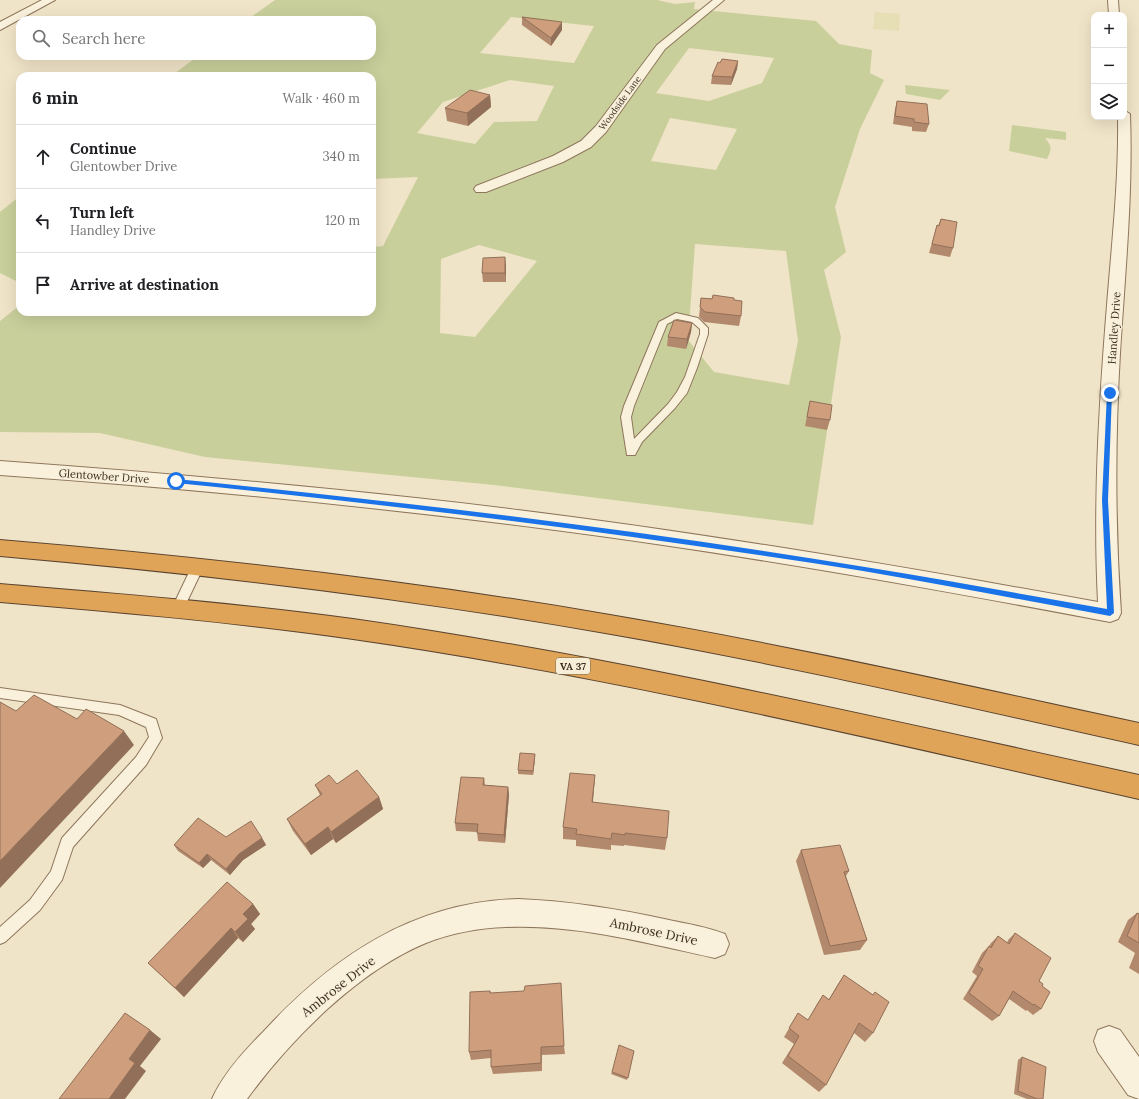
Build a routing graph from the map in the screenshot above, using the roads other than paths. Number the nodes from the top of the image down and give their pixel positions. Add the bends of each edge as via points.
1 (50, 0) edge
2 (718, 0) edge
3 (1113, 0) edge
4 (1114, 12) edge
5 (20, 16) edge
6 (16, 18) edge
7 (0, 27) edge
8 (1124, 120) edge
9 (481, 189) dead end
10 (632, 448) joint
11 (0, 468) edge
12 (0, 548) edge
13 (198, 566) junction
14 (0, 593) edge
15 (178, 608) junction
16 (1110, 613) joint
17 (0, 693) edge
18 (1139, 734) edge
19 (1139, 787) edge
20 (0, 937) edge
21 (715, 944) dead end
22 (1109, 1041) dead end
23 (1139, 1084) edge
24 (228, 1099) edge

1 - 5 street
2 - 9 street, Woodside Lane via 661,47 602,129 586,144 558,160
3 - 4 street
6 - 7 street
8 - 16 street, Handley Drive via 1122,230 1106,454 1105,500
10 - 10 lane via 631,454 626,417 663,322 676,316 695,320 704,328 704,334 687,381 678,399 664,416 638,438
11 - 16 street, Glentowber Drive via 191,482 517,519 864,569
12 - 13 highway
13 - 15 lane
13 - 18 highway via 423,594 610,624 786,658
14 - 15 highway, VA 37
15 - 19 highway, VA 37 via 402,637 577,667 711,693
17 - 20 lane via 120,710 151,723 156,738 141,761 67,843 57,875 35,905
21 - 24 street, Ambrose Drive via 614,922 562,915 485,915 444,923 412,935 360,965 312,1004 272,1043
22 - 23 street

